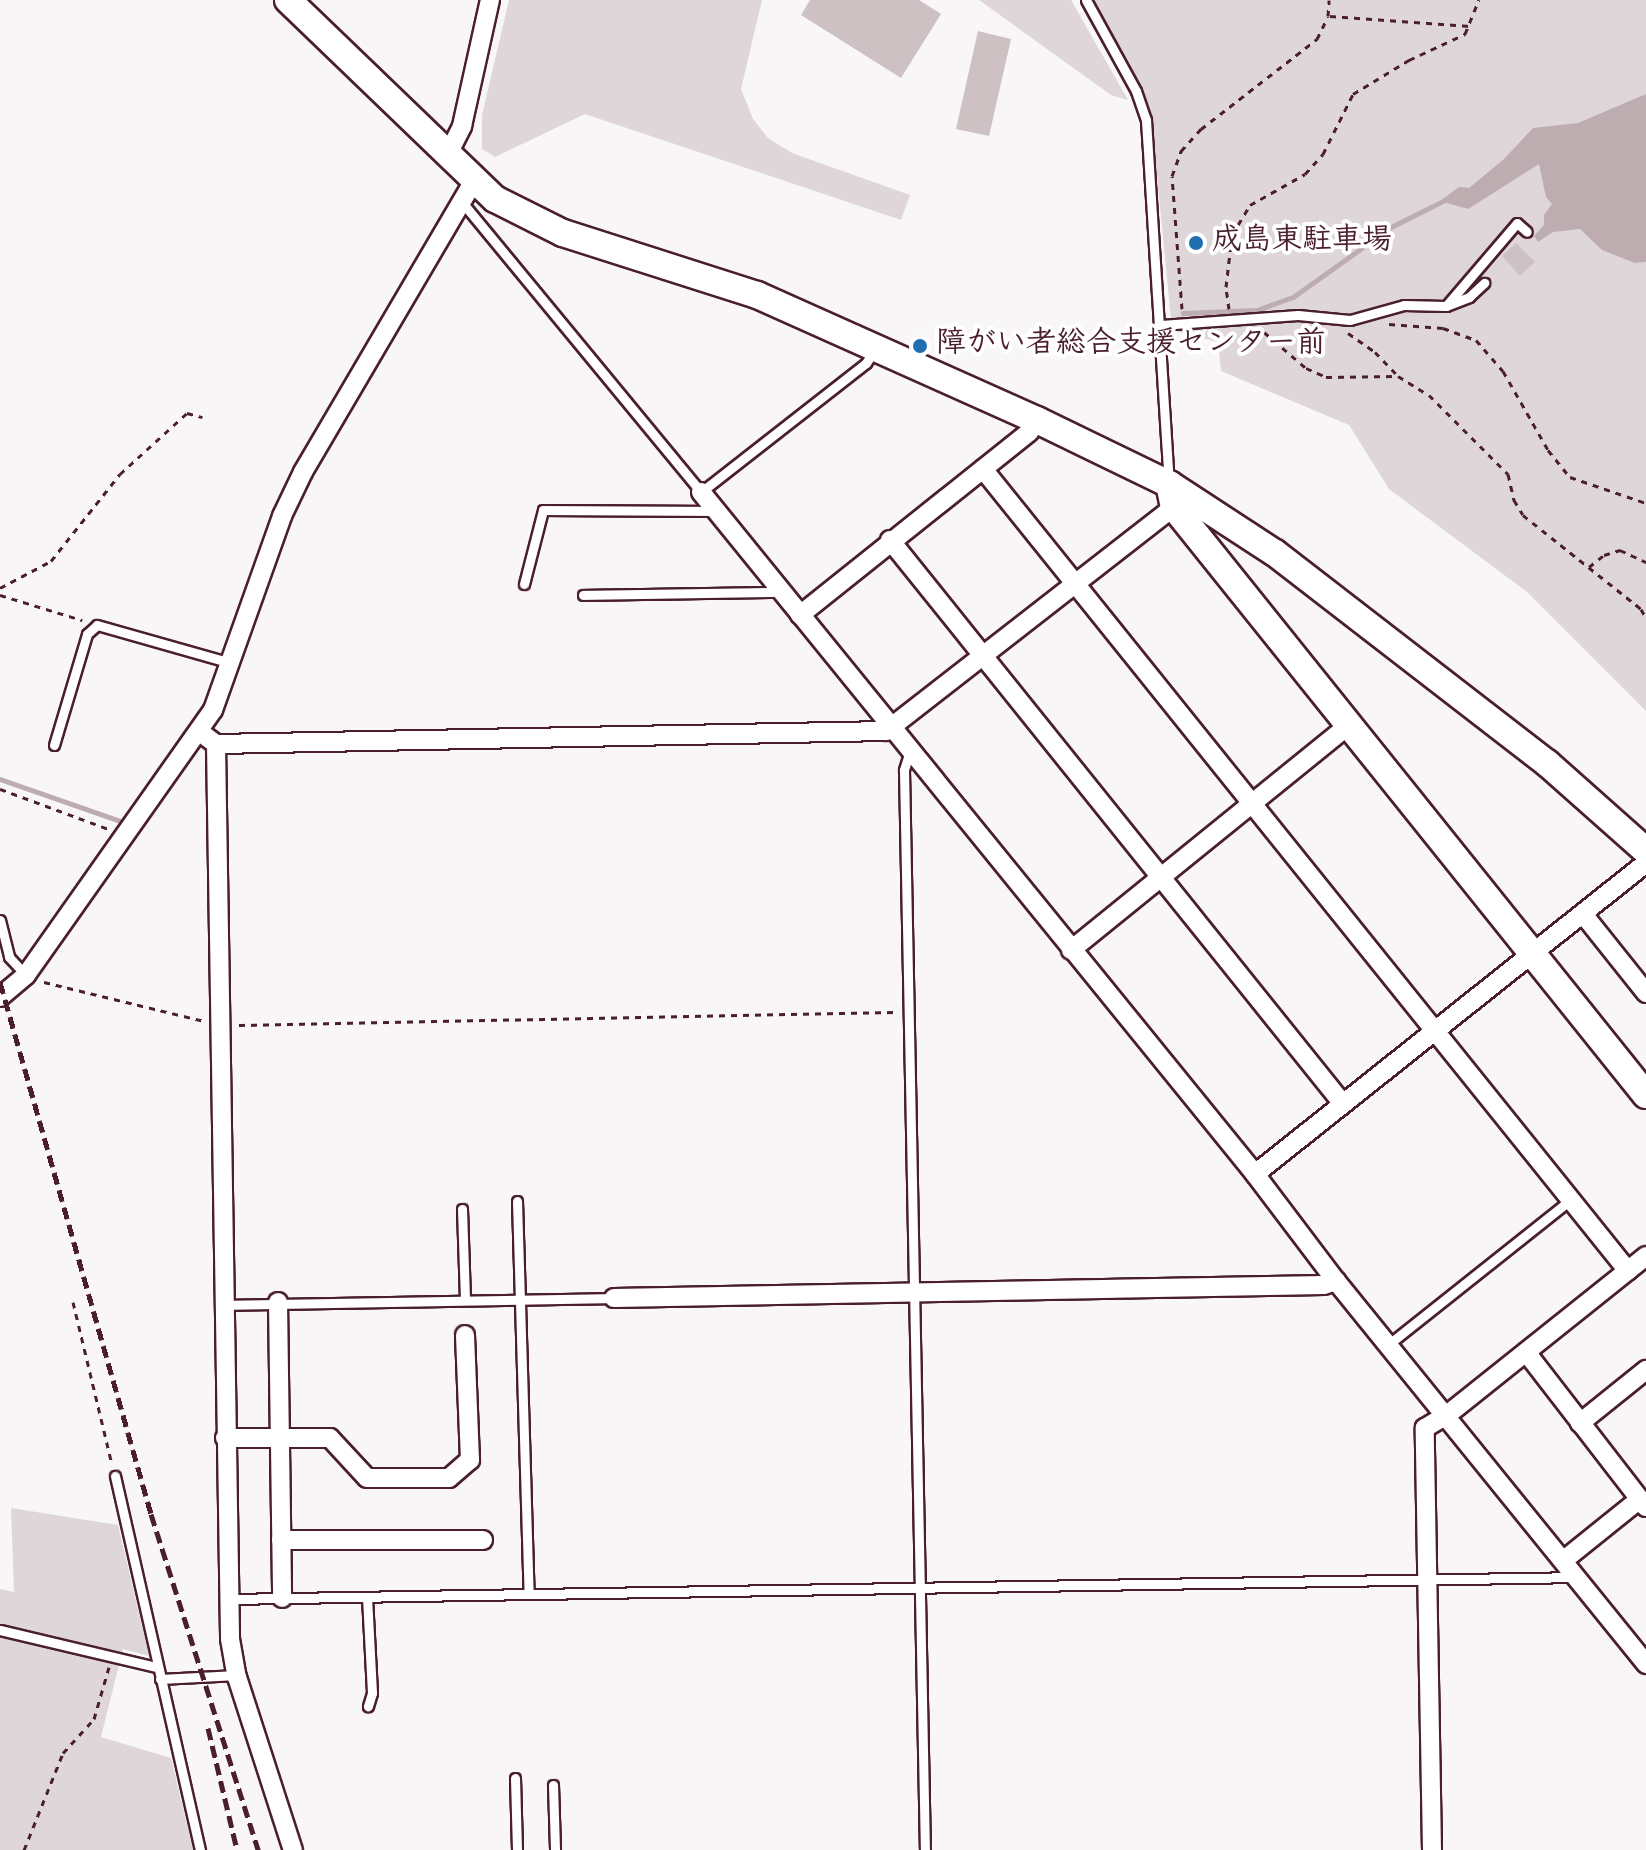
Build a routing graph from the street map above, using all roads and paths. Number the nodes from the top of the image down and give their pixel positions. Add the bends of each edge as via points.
1 (288, 0) edge
2 (490, 0) edge
3 (1086, 0) edge
4 (1329, 0) edge
5 (1479, 0) edge
6 (1328, 16) junction
7 (1470, 26) junction
8 (447, 156) junction
9 (468, 192) junction
10 (1527, 232) dead end
11 (1484, 283) dead end
12 (1446, 306) junction
13 (1183, 313) dead end
14 (1249, 319) junction
15 (1335, 319) junction
16 (1230, 320) junction
17 (1350, 320) junction
18 (1161, 325) junction
19 (877, 346) junction
20 (1398, 376) junction
21 (202, 417) dead end
22 (1037, 420) junction
23 (983, 469) junction
24 (701, 492) junction
25 (1171, 496) junction
26 (1646, 503) edge
27 (716, 511) junction
28 (890, 540) junction
29 (1646, 562) edge
30 (1589, 567) junction
31 (524, 584) dead end
32 (1076, 585) junction
33 (0, 588) edge
34 (781, 592) junction
35 (0, 595) edge
36 (583, 595) dead end
37 (800, 615) junction
38 (1646, 618) edge
39 (97, 625) junction
40 (984, 657) junction
41 (231, 663) junction
42 (1349, 725) junction
43 (893, 729) junction
44 (200, 732) junction
45 (216, 744) junction
46 (54, 745) dead end
47 (911, 749) junction
48 (0, 789) edge
49 (1251, 804) junction
50 (123, 837) junction
51 (1646, 851) edge
52 (1646, 863) edge
53 (1160, 878) junction
54 (1583, 914) junction
55 (0, 920) edge
56 (1071, 950) junction
57 (1533, 954) junction
58 (26, 975) junction
59 (1646, 993) edge
60 (0, 997) edge
61 (909, 1012) junction
62 (218, 1025) junction
63 (1437, 1032) junction
64 (1646, 1095) edge
65 (1343, 1104) junction
66 (1255, 1174) junction
67 (1571, 1199) junction
68 (517, 1201) dead end
69 (462, 1209) dead end
70 (1646, 1256) edge
71 (1628, 1271) junction
72 (1336, 1281) junction
73 (914, 1291) junction
74 (521, 1298) junction
75 (614, 1298) joint
76 (465, 1299) junction
77 (73, 1302) dead end
78 (278, 1302) junction
79 (223, 1305) junction
80 (465, 1335) dead end
81 (1389, 1344) junction
82 (1526, 1352) junction
83 (1646, 1370) edge
84 (1447, 1415) junction
85 (1580, 1423) junction
86 (225, 1438) junction
87 (279, 1438) junction
88 (1646, 1475) edge
89 (115, 1476) joint
90 (1639, 1498) edge
91 (281, 1540) junction
92 (483, 1540) dead end
93 (1564, 1560) junction
94 (1577, 1577) junction
95 (1427, 1578) junction
96 (919, 1589) junction
97 (529, 1594) junction
98 (367, 1597) junction
99 (282, 1598) junction
100 (227, 1599) junction
101 (0, 1630) edge
102 (112, 1656) junction
103 (1646, 1664) edge
104 (157, 1667) junction
105 (237, 1675) junction
106 (160, 1679) junction
107 (368, 1706) dead end
108 (515, 1778) dead end
109 (553, 1785) dead end
110 (24, 1850) edge
111 (200, 1850) edge
112 (293, 1850) edge
113 (517, 1850) edge
114 (555, 1850) edge
115 (925, 1850) edge
116 (1432, 1850) edge

1 - 8 street
2 - 8 street via 462,126
3 - 18 lane via 1136,91 1146,120
4 - 6 path
5 - 7 path
6 - 7 path
6 - 13 path via 1317,39 1297,58 1201,129 1181,151 1172,176
7 - 16 path via 1465,34 1353,94 1323,154 1305,174 1250,205 1232,235 1226,287
8 - 9 street
9 - 19 street via 553,229 719,281
9 - 24 lane
9 - 41 street via 303,472 282,516
10 - 12 lane via 1517,223
11 - 12 lane via 1469,297
12 - 17 lane via 1404,305
14 - 15 lane
14 - 16 lane
14 - 20 path via 1306,368 1326,377
15 - 17 lane
15 - 20 path
16 - 18 lane
17 - 26 path via 1443,328 1476,340 1503,371 1548,450 1570,477
18 - 25 lane
19 - 22 street
19 - 24 lane via 866,363
20 - 30 path via 1429,395 1493,457 1508,474 1523,515
21 - 33 path via 187,413 120,474 51,561
22 - 23 street
22 - 25 street
23 - 28 street
23 - 32 street
24 - 27 street
25 - 32 street
25 - 42 street
25 - 51 street via 1275,553 1547,763
27 - 31 lane via 543,510
27 - 34 street
28 - 37 street
28 - 40 street
29 - 30 path via 1620,550
30 - 38 path
32 - 40 street
32 - 49 street
34 - 36 lane
34 - 37 street
35 - 39 path
37 - 43 street
39 - 41 lane
39 - 46 lane via 87,634
40 - 43 street
40 - 53 street
41 - 44 street
42 - 49 street
42 - 57 street
43 - 45 street
43 - 47 street
44 - 45 street
44 - 50 street
45 - 62 street
47 - 56 street
47 - 61 lane via 904,770
48 - 50 path
49 - 53 street
49 - 63 street
50 - 58 street
52 - 54 street
53 - 56 street
53 - 65 street
54 - 57 street
54 - 59 street
55 - 58 lane via 9,957
56 - 66 street
57 - 63 street
57 - 64 street
58 - 60 street
58 - 62 path
61 - 62 path
61 - 73 lane
62 - 79 street
63 - 65 street
63 - 67 street
65 - 66 street
66 - 72 street
67 - 71 street
67 - 81 lane
68 - 74 lane
69 - 76 lane
70 - 71 street
71 - 82 street
72 - 73 street
72 - 81 street
73 - 75 street
73 - 96 lane
74 - 75 lane
74 - 76 lane
74 - 97 lane
76 - 78 lane
77 - 89 path
78 - 79 lane
78 - 87 street
79 - 86 street
80 - 87 street via 470,1460 449,1478 367,1478 330,1438
81 - 84 street
82 - 84 street
82 - 85 street
83 - 85 street
84 - 93 street
84 - 95 street via 1425,1428
85 - 90 street
86 - 87 street
86 - 100 street
87 - 91 street
88 - 90 street
89 - 104 lane
90 - 93 street
91 - 92 street
91 - 99 street
93 - 94 street
94 - 95 lane
94 - 103 street
95 - 96 lane
95 - 116 street
96 - 97 lane
96 - 115 lane
97 - 98 lane
98 - 99 lane
98 - 107 lane via 372,1693
99 - 100 lane
100 - 105 street
101 - 102 lane
102 - 104 lane
102 - 110 path via 94,1719 63,1753
104 - 106 lane
105 - 106 lane
105 - 112 street
106 - 111 lane
108 - 113 lane
109 - 114 lane

